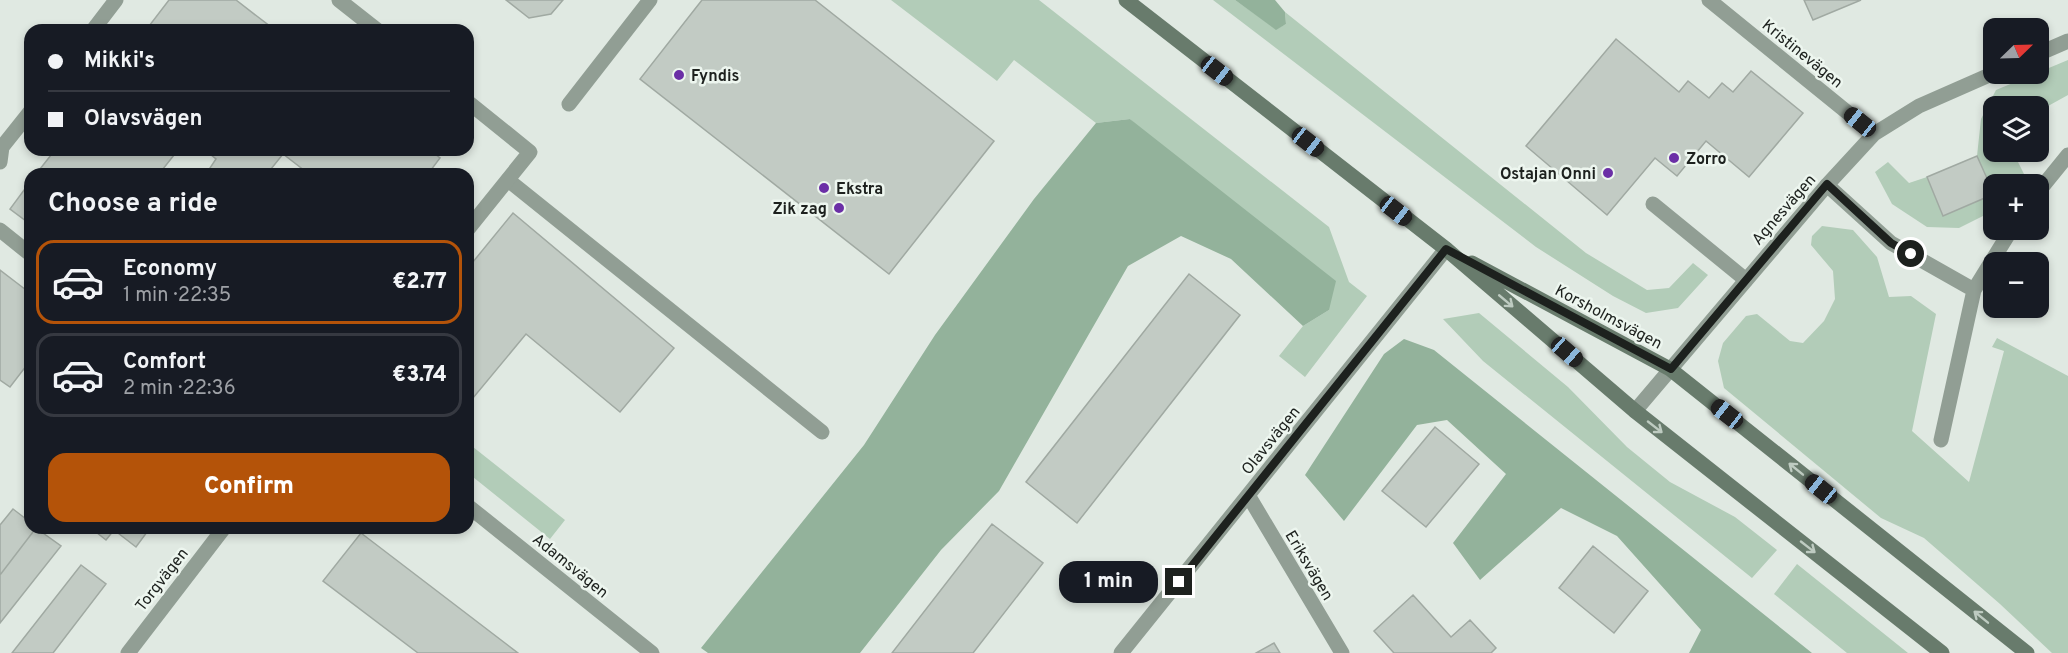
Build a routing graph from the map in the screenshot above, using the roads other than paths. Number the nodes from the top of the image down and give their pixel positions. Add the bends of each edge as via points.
1 (116, 0) edge
2 (339, 0) edge
3 (650, 0) edge
4 (1126, 0) edge
5 (1709, 0) edge
6 (98, 24) edge
7 (369, 24) edge
8 (2068, 41) edge
9 (2049, 49) edge
10 (1983, 78) edge
11 (569, 104) dead end
12 (474, 107) edge
13 (24, 120) edge
14 (1874, 134) junction
15 (2068, 155) edge
16 (0, 162) edge
17 (2049, 178) edge
18 (508, 180) junction
19 (1827, 184) junction
20 (1653, 204) dead end
21 (474, 222) edge
22 (0, 230) edge
23 (2005, 240) edge
24 (24, 249) edge
25 (1446, 249) junction
26 (1746, 280) junction
27 (1974, 290) junction
28 (1671, 369) junction
29 (1635, 411) junction
30 (822, 432) dead end
31 (1941, 440) dead end
32 (1248, 495) junction
33 (474, 511) edge
34 (219, 534) edge
35 (128, 653) edge
36 (652, 653) edge
37 (1121, 653) edge
38 (1342, 653) edge
39 (1942, 653) edge
40 (2027, 653) edge

1 - 6 street
2 - 7 street
3 - 11 street
4 - 25 main road, Korsholmsvägen
5 - 14 street, Kristinevägen
8 - 9 street
10 - 14 street, Agnesvägen via 1919,106
12 - 18 street via 530,152
13 - 16 street via 2,147
14 - 19 street, Agnesvägen
15 - 17 street
18 - 21 street
18 - 30 street
19 - 26 street, Agnesvägen
19 - 27 street via 1891,243
20 - 26 street
22 - 24 street
23 - 27 street
25 - 28 main road, Korsholmsvägen
25 -> 29 main road, Korsholmsvägen
25 - 32 street, Olavsvägen
26 - 28 street, Agnesvägen
27 - 31 street
28 - 29 street, Agnesvägen
40 -> 28 main road, Korsholmsvägen
29 -> 39 main road, Korsholmsvägen
32 - 37 street, Olavsvägen
32 - 38 street, Eriksvägen
33 - 36 street, Adamsvägen
34 - 35 street, Torgvägen

